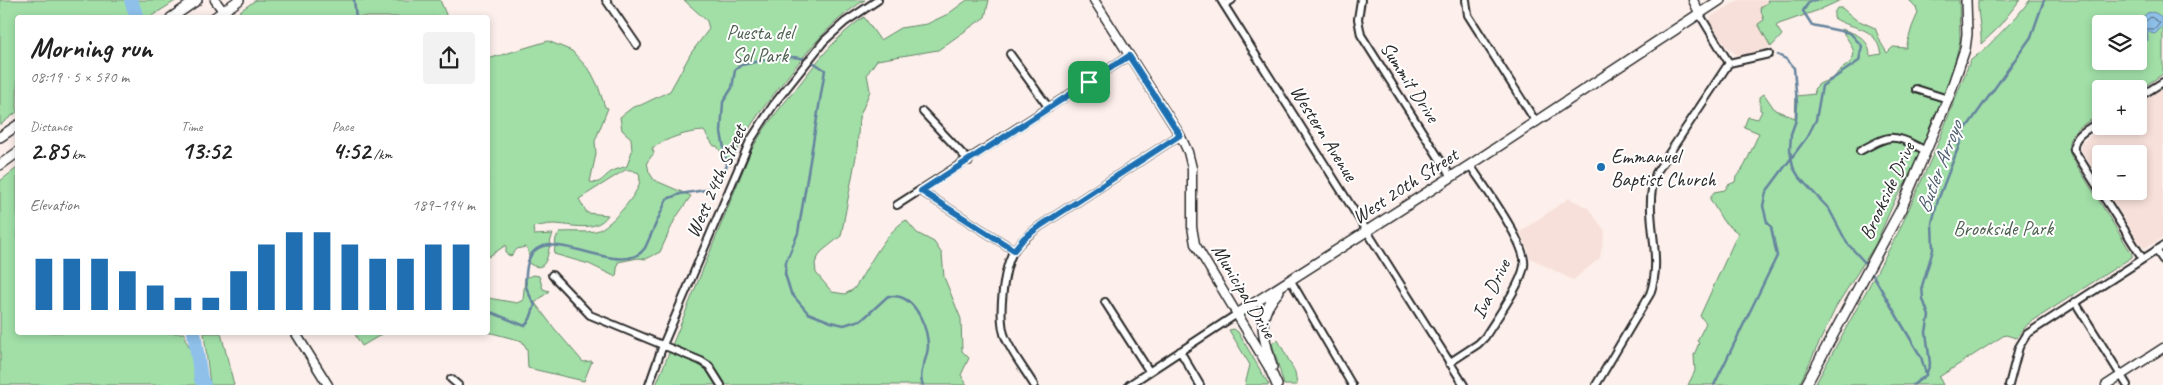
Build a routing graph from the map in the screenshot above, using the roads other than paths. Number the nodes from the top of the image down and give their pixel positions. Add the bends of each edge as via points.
1 (197, 0) edge
2 (216, 0) edge
3 (239, 0) edge
4 (606, 0) edge
5 (878, 0) edge
6 (1094, 0) edge
7 (1232, 0) edge
8 (1361, 0) edge
9 (1466, 0) edge
10 (1693, 0) edge
11 (1720, 0) edge
12 (1966, 0) edge
13 (1222, 2) edge
14 (226, 14) edge
15 (175, 15) edge
16 (1700, 15) junction
17 (637, 45) dead end
18 (1010, 54) dead end
19 (1769, 54) dead end
20 (1129, 56) junction
21 (1729, 63) junction
22 (2163, 82) edge
23 (1916, 89) dead end
24 (2147, 92) edge
25 (1948, 99) junction
26 (1049, 108) junction
27 (923, 112) dead end
28 (1536, 122) junction
29 (15, 127) edge
30 (2092, 127) edge
31 (1180, 135) junction
32 (0, 137) edge
33 (1860, 151) dead end
34 (1926, 151) junction
35 (15, 154) edge
36 (969, 161) junction
37 (0, 165) edge
38 (1470, 165) junction
39 (1451, 177) junction
40 (921, 191) junction
41 (897, 206) dead end
42 (1367, 231) junction
43 (2163, 246) edge
44 (1014, 250) junction
45 (2156, 250) junction
46 (2143, 258) junction
47 (2163, 260) edge
48 (552, 275) dead end
49 (1287, 283) junction
50 (1105, 302) dead end
51 (2075, 302) junction
52 (1237, 314) junction
53 (297, 335) edge
54 (662, 345) junction
55 (2163, 348) edge
56 (1180, 351) junction
57 (1449, 363) junction
58 (1149, 371) junction
59 (2121, 375) junction
60 (451, 379) dead end
61 (1276, 383) edge
62 (328, 385) edge
63 (458, 385) edge
64 (650, 385) edge
65 (721, 385) edge
66 (1034, 385) edge
67 (1128, 385) edge
68 (1200, 385) edge
69 (1352, 385) edge
70 (1464, 385) edge
71 (1596, 385) edge
72 (1806, 385) edge
73 (2009, 385) edge
74 (2106, 385) edge
75 (2127, 385) edge

1 - 15 main road
2 - 14 street
3 - 14 main road
4 - 17 street
5 - 54 street, West 24th Street via 856,13 824,41 762,121 742,156
6 - 20 street, Municipal Drive
7 - 13 street
8 - 39 street, Summit Drive via 1358,20 1361,35
9 - 28 street via 1468,15
10 - 16 street
11 - 16 main road, West 20th Street
12 - 25 main road, Brookside Drive via 1965,49
13 - 42 street, Western Avenue
16 - 21 street
16 - 28 main road, West 20th Street
18 - 26 street
19 - 21 street
20 - 26 street
20 - 31 street, Municipal Drive
21 - 71 street via 1656,173 1650,207 1656,256 1655,280
22 - 24 street
23 - 25 street
25 - 34 main road, Brookside Drive
26 - 36 street
27 - 36 street
28 - 38 main road, West 20th Street
29 - 32 main road
30 - 46 street via 2074,143 2076,154
31 - 44 street via 1040,226
31 - 52 street, Municipal Drive via 1192,168 1192,227 1196,244
33 - 34 street via 1894,137
34 - 72 main road, Brookside Drive via 1902,208
35 - 37 main road
36 - 40 street
38 - 39 main road, West 20th Street
38 - 57 street, Iva Drive via 1520,244 1525,263 1485,337
39 - 42 main road, West 20th Street
40 - 41 street
40 - 44 street
42 - 49 main road, West 20th Street
42 - 57 street, Western Avenue
43 - 45 street
44 - 66 street via 1000,318 1006,339
45 - 46 street
45 - 47 street
46 - 51 street
48 - 54 street via 590,315
49 - 52 main road, West 20th Street
49 - 61 main road via 1266,309 1262,323
49 - 69 street
50 - 58 street
51 - 59 street
51 - 73 street via 2034,328 2022,340
52 - 56 street, West 20th Street
52 - 61 main road, Municipal Drive
53 - 62 street
54 - 64 street, West 24th Street
54 - 65 street via 709,366
55 - 59 street
56 - 58 street, West 20th Street
56 - 68 street
57 - 70 street, Western Avenue
58 - 67 street, West 20th Street
59 - 74 street
59 - 75 street
60 - 63 street

